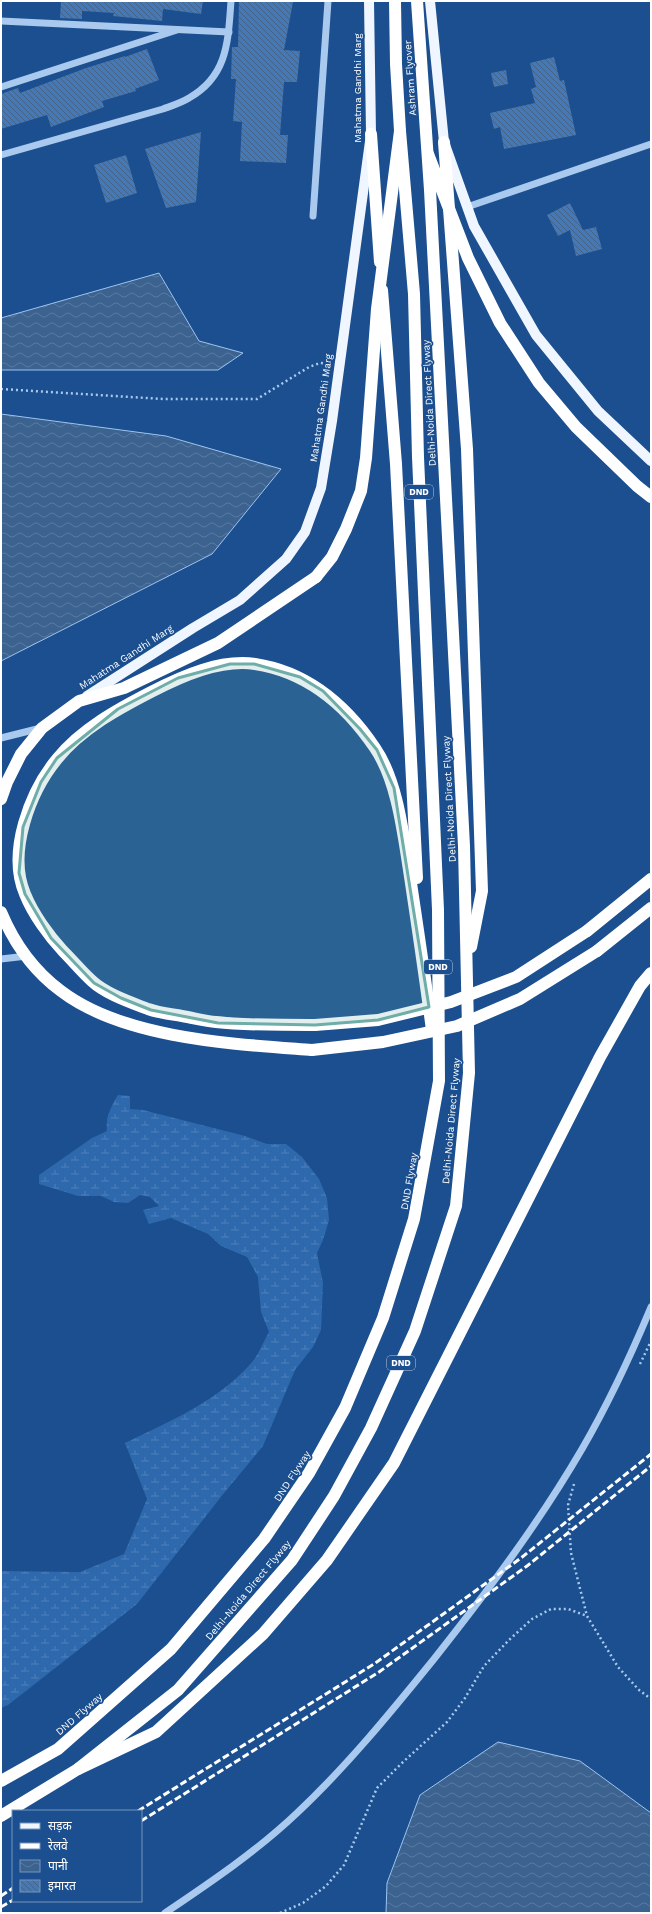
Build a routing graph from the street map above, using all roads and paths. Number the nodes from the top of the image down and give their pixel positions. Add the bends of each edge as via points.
1 (231, 1) edge
2 (328, 1) edge
3 (370, 1) edge
4 (396, 1) edge
5 (417, 1) edge
6 (430, 1) edge
7 (1, 21) edge
8 (181, 29) junction
9 (229, 32) junction
10 (1, 88) edge
11 (400, 131) junction
12 (370, 134) junction
13 (444, 142) junction
14 (651, 144) edge
15 (428, 154) junction
16 (1, 155) edge
17 (466, 207) junction
18 (314, 216) dead end
19 (339, 365) junction
20 (1, 389) edge
21 (651, 461) edge
22 (651, 497) edge
23 (79, 701) junction
24 (42, 728) junction
25 (1, 738) edge
26 (1, 799) edge
27 (651, 879) edge
28 (651, 908) edge
29 (1, 912) edge
30 (420, 940) junction
31 (27, 956) junction
32 (1, 959) edge
33 (466, 970) junction
34 (651, 973) edge
35 (439, 1081) junction
36 (651, 1307) edge
37 (651, 1341) edge
38 (637, 1368) dead end
39 (576, 1478) dead end
40 (587, 1616) junction
41 (651, 1699) edge
42 (78, 1769) junction
43 (1, 1781) edge
44 (1, 1816) edge
45 (165, 1913) edge
46 (280, 1913) edge

1 - 9 street
2 - 18 street
3 - 12 main road, Mahatma Gandhi Marg
4 - 11 highway, Ashram Flyover
5 - 15 highway, Ashram Flyover
6 - 13 main road
7 - 8 street
8 - 9 street
8 - 10 street
9 - 16 street via 221,66 208,84 189,98 163,109
11 - 23 highway, bridge via 377,309 366,458 361,491 332,557 316,577 218,643 124,688
11 - 35 highway, Delhi-Noida Direct Flyway / DND, bridge via 414,294 418,457 438,910
12 - 19 main road, Mahatma Gandhi Marg
12 - 30 highway via 396,464
13 - 17 main road
13 - 33 highway via 467,449 482,891
14 - 17 street
15 - 22 highway, bridge via 468,258 500,324 539,383 576,427
15 - 33 highway, Delhi-Noida Direct Flyway / DND via 464,846
17 - 21 main road via 474,226 536,335 598,411
19 - 20 path via 320,363 308,367 257,399 163,399
19 - 23 main road, Mahatma Gandhi Marg via 321,488 305,532 286,559 240,600
23 - 24 highway
24 - 25 street
24 - 26 highway via 21,754
27 - 30 highway, bridge via 587,931 516,977 451,1002 378,1020 315,1026 218,1022 151,1010 94,983 51,938 25,894 19,873 23,827 41,782 57,758 76,740 118,709 178,678 230,664 254,664 276,669 300,677 323,691 344,710 377,750 394,788
28 - 31 highway, bridge via 597,951 520,999 457,1026 383,1042 312,1050 198,1039 121,1022 98,1013 61,992 39,972
29 - 31 highway via 11,935
30 - 35 highway
31 - 32 street
33 - 42 highway, Delhi-Noida Direct Flyway / DND via 469,1073 456,1206 415,1331 371,1428 334,1496 292,1560 178,1690
34 - 42 highway via 640,986 600,1057 394,1463 327,1560 263,1634 156,1732
35 - 43 highway, DND Flyway via 414,1219 383,1318 345,1408 309,1473 264,1539 172,1649 58,1749
36 - 45 street via 630,1357 582,1449 524,1539 476,1606 399,1702 332,1779 296,1814 229,1870
37 - 38 path
39 - 40 path via 568,1505 571,1553
40 - 41 path via 618,1667
40 - 46 path via 568,1609 551,1609 532,1619 509,1640 484,1666 447,1722 377,1788 344,1865 331,1881 303,1903
42 - 44 highway

